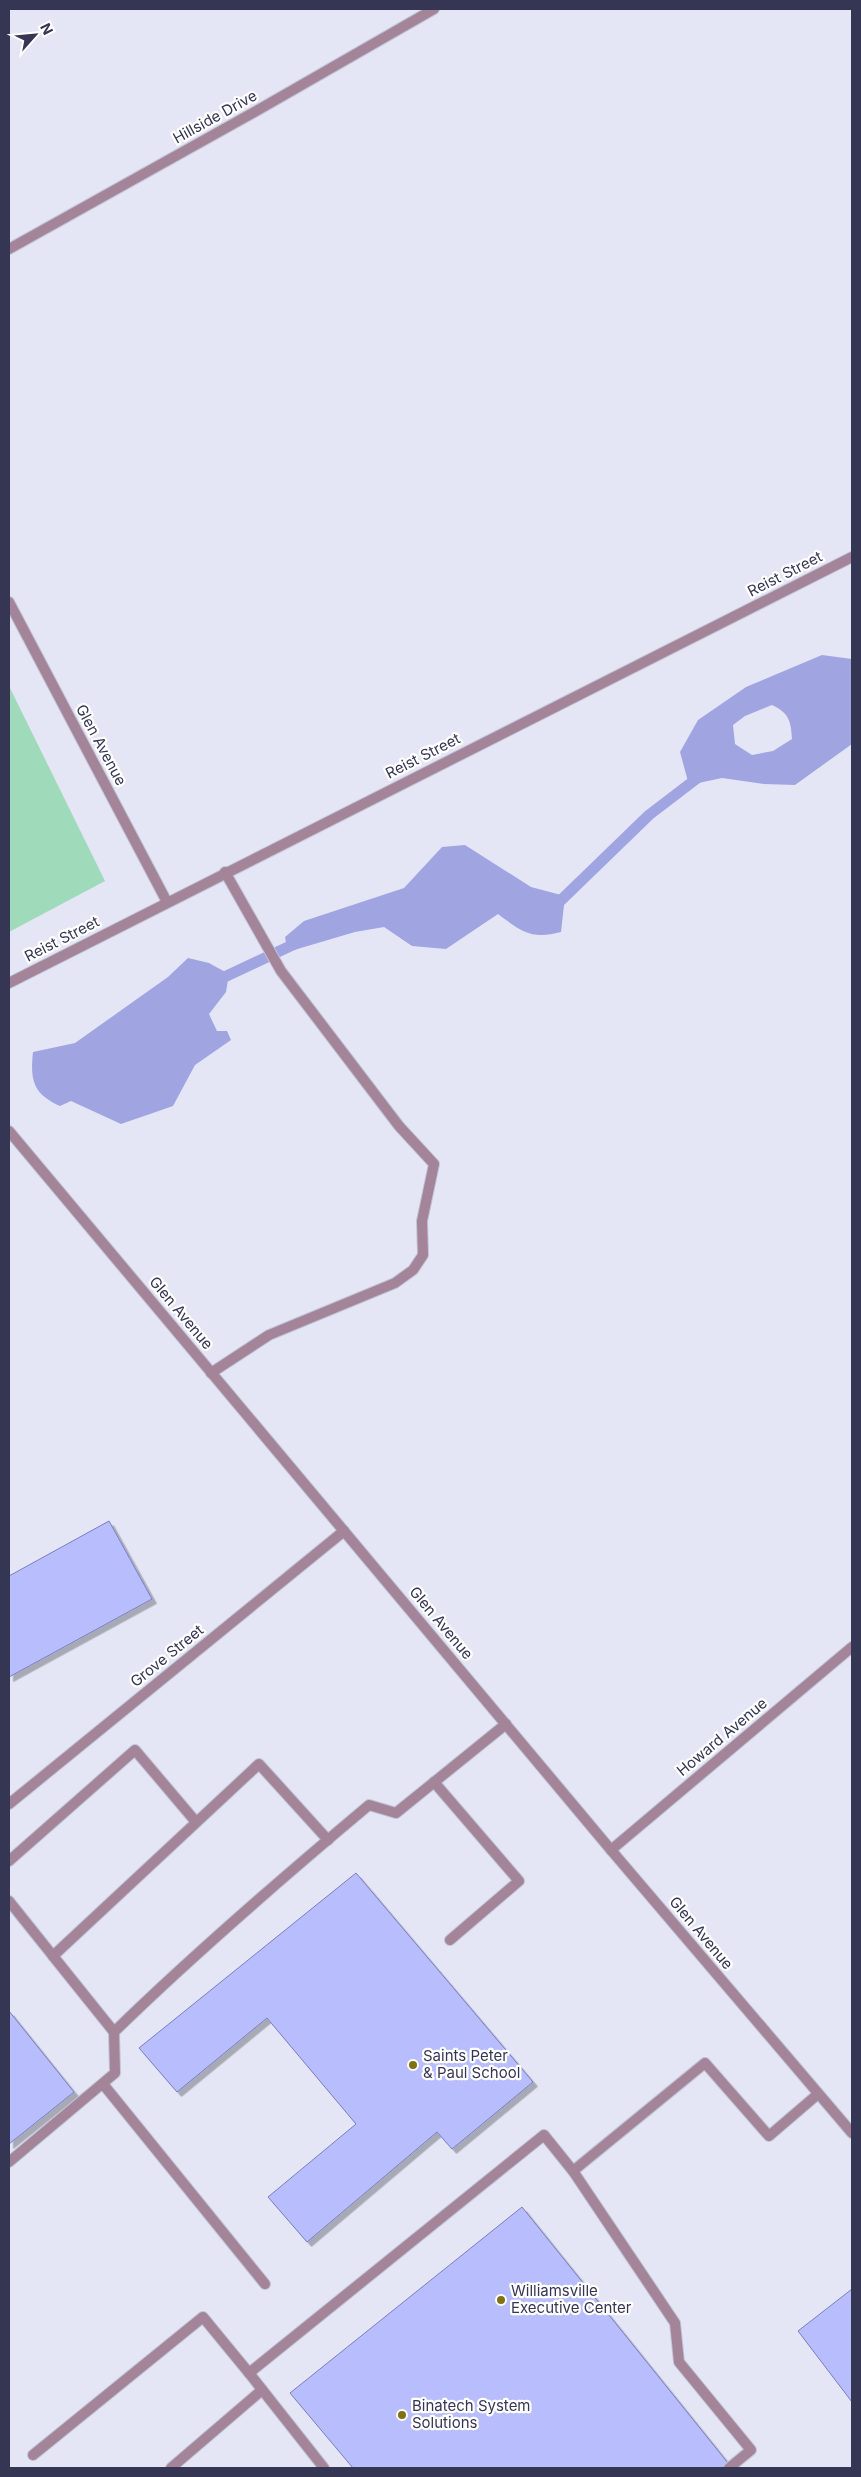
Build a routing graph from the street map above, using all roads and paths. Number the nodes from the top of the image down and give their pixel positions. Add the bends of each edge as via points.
1 (434, 9) edge
2 (9, 249) edge
3 (852, 557) edge
4 (9, 602) edge
5 (225, 872) junction
6 (167, 902) junction
7 (9, 983) edge
8 (9, 1131) edge
9 (212, 1373) junction
10 (344, 1531) junction
11 (852, 1647) edge
12 (506, 1724) junction
13 (434, 1782) junction
14 (9, 1804) edge
15 (196, 1822) junction
16 (328, 1840) junction
17 (610, 1850) junction
18 (9, 1861) edge
19 (9, 1901) edge
20 (450, 1940) dead end
21 (53, 1956) junction
22 (114, 2032) junction
23 (103, 2084) junction
24 (818, 2094) junction
25 (852, 2133) edge
26 (9, 2162) edge
27 (573, 2172) junction
28 (265, 2284) dead end
29 (249, 2373) junction
30 (262, 2390) junction
31 (33, 2455) dead end
32 (170, 2468) edge
33 (324, 2468) edge
34 (729, 2468) edge

1 - 2 street, Hillside Drive
3 - 5 street, Reist Street
4 - 6 street, Glen Avenue
5 - 6 street, Reist Street
5 - 9 street via 281,971 399,1126 434,1164 422,1221 423,1255 414,1270 395,1283 269,1335
6 - 7 street, Reist Street
8 - 9 street, Glen Avenue
9 - 10 street, Glen Avenue
10 - 12 street, Glen Avenue
10 - 14 street, Grove Street
11 - 17 street, Howard Avenue
12 - 13 street
12 - 17 street, Glen Avenue
13 - 16 street via 396,1812 369,1805
13 - 20 street via 519,1881
15 - 16 street via 259,1764
15 - 18 street via 135,1750
15 - 21 street
16 - 22 street via 159,1988
17 - 24 street, Glen Avenue
19 - 21 street
21 - 22 street
22 - 23 street via 115,2073
23 - 26 street
23 - 28 street
24 - 25 street, Glen Avenue
24 - 27 street via 769,2136 705,2063
27 - 29 street via 544,2134
27 - 34 street via 675,2322 679,2362 752,2450
29 - 30 street
29 - 31 street via 203,2317
30 - 32 street
30 - 33 street

